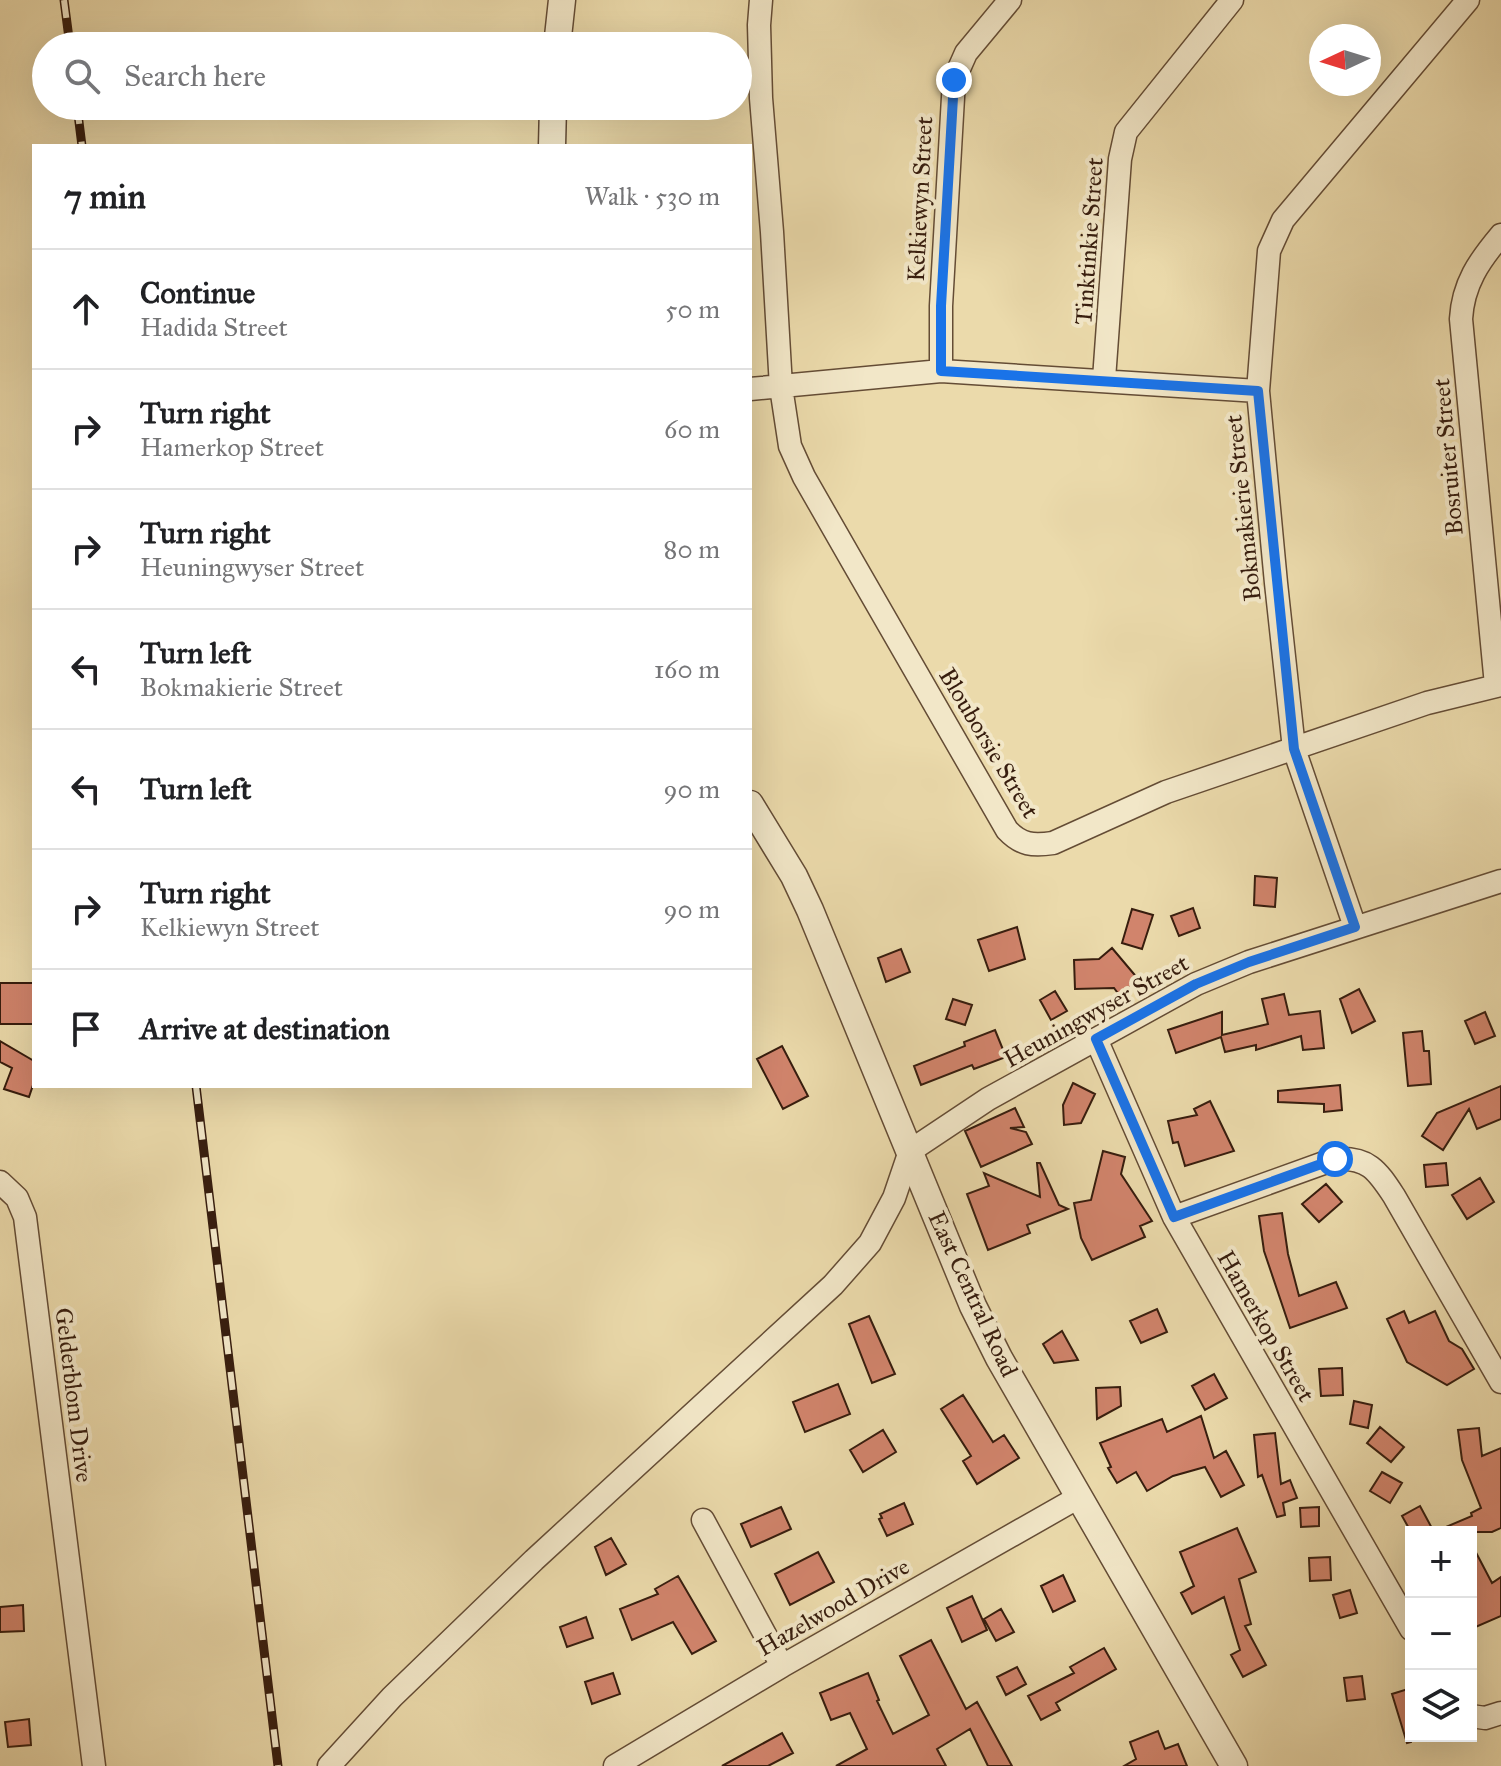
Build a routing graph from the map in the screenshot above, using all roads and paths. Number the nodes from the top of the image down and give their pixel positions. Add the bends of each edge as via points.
1 (562, 0) edge
2 (761, 0) edge
3 (1010, 0) edge
4 (1232, 0) edge
5 (1468, 0) edge
6 (559, 32) edge
7 (553, 120) edge
8 (552, 144) edge
9 (1501, 235) edge
10 (941, 371) junction
11 (1104, 379) junction
12 (781, 387) junction
13 (752, 389) edge
14 (1258, 391) junction
15 (1498, 685) edge
16 (1294, 749) junction
17 (752, 807) edge
18 (1501, 881) edge
19 (1355, 927) junction
20 (1096, 1039) junction
21 (910, 1151) junction
22 (0, 1182) edge
23 (1174, 1217) junction
24 (1501, 1382) edge
25 (1079, 1497) junction
26 (703, 1520) dead end
27 (1405, 1619) edge
28 (782, 1666) junction
29 (1501, 1713) edge
30 (1477, 1717) edge
31 (94, 1766) edge
32 (329, 1766) edge
33 (615, 1766) edge
34 (1234, 1766) edge

1 - 6 street
2 - 12 street via 760,83
3 - 10 street, Kelkiewyn Street via 966,53 954,80
4 - 11 street, Tinktinkie Street via 1126,132
5 - 14 street, Bokmakierie Street via 1283,220 1269,251
7 - 8 street
9 - 15 street, Bosruiter Street via 1472,272 1461,319
10 - 11 street
10 - 12 street
11 - 14 street
12 - 13 street
12 - 16 street, Blouborsie Street via 790,446 804,477 1015,839 1053,843 1166,792
14 - 16 street, Bokmakierie Street
15 - 16 street, Blouborsie Street via 1427,703
16 - 19 street, Bokmakierie Street
17 - 21 street, East Central Road via 810,910
18 - 19 street, Heuningwyser Street
19 - 20 street, Heuningwyser Street via 1207,979
20 - 21 street, Heuningwyser Street via 988,1099
20 - 23 street, Hamerkop Street
21 - 25 street, East Central Road via 973,1306
21 - 32 street via 894,1198 870,1243 833,1285 534,1560 392,1697
22 - 31 street, Gelderblom Drive via 17,1198 25,1217
23 - 24 street via 1335,1159 1365,1163 1394,1196
23 - 27 street, Hamerkop Street
25 - 28 street, Hazelwood Drive
25 - 34 street, East Central Road
26 - 28 street
28 - 33 street, Hazelwood Drive
29 - 30 street

